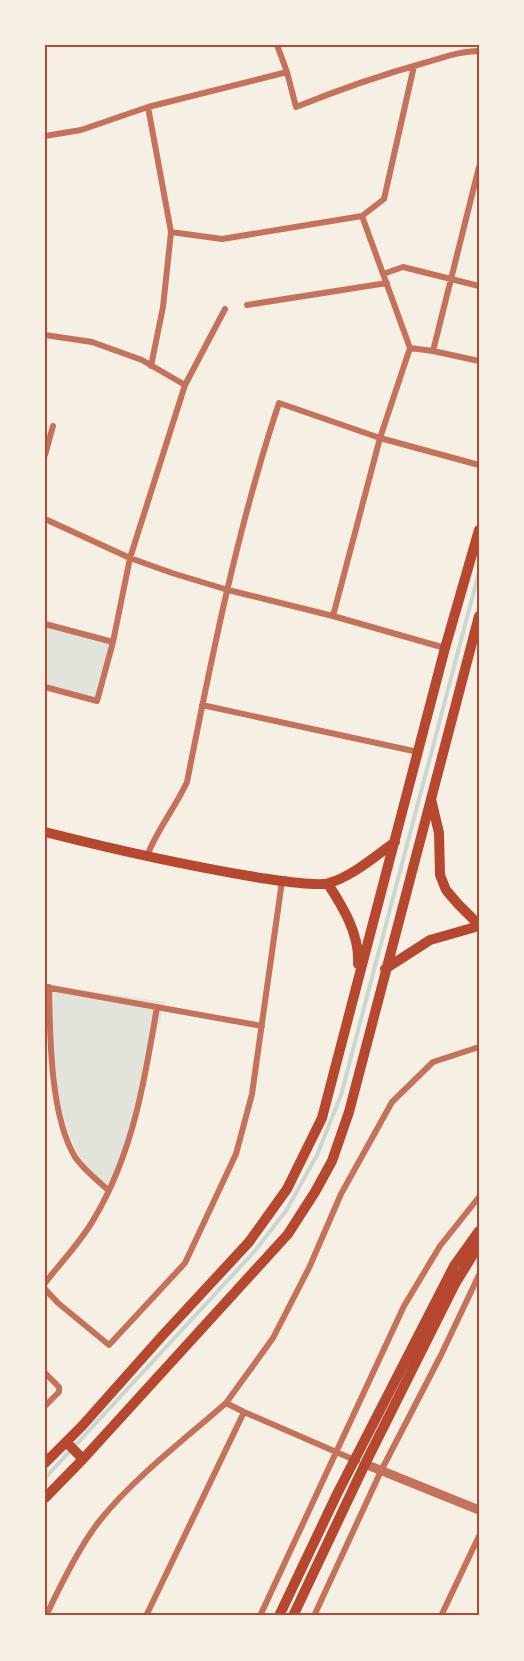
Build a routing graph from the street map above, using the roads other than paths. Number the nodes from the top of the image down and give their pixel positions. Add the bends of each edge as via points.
1 (277, 45) edge
2 (479, 51) edge
3 (414, 66) junction
4 (287, 72) junction
5 (148, 107) junction
6 (45, 136) edge
7 (479, 166) edge
8 (362, 216) junction
9 (171, 232) junction
10 (383, 274) junction
11 (451, 279) junction
12 (387, 283) junction
13 (479, 286) edge
14 (247, 305) dead end
15 (225, 309) dead end
16 (45, 335) edge
17 (410, 348) junction
18 (433, 351) junction
19 (479, 361) edge
20 (152, 366) junction
21 (185, 385) junction
22 (54, 426) dead end
23 (380, 438) junction
24 (45, 455) edge
25 (479, 465) edge
26 (45, 519) edge
27 (479, 530) edge
28 (130, 558) junction
29 (228, 590) junction
30 (333, 616) junction
31 (479, 616) edge
32 (45, 624) edge
33 (113, 642) junction
34 (445, 648) junction
35 (45, 687) edge
36 (202, 705) junction
37 (418, 752) junction
38 (431, 796) junction
39 (45, 832) edge
40 (395, 842) junction
41 (147, 857) junction
42 (282, 881) junction
43 (328, 884) junction
44 (479, 926) edge
45 (386, 969) junction
46 (357, 979) junction
47 (47, 987) edge
48 (157, 1007) junction
49 (262, 1026) junction
50 (479, 1047) edge
51 (108, 1190) junction
52 (479, 1197) edge
53 (479, 1231) edge
54 (479, 1245) edge
55 (479, 1275) edge
56 (45, 1283) edge
57 (45, 1289) edge
58 (45, 1373) edge
59 (226, 1402) junction
60 (45, 1407) edge
61 (244, 1412) junction
62 (66, 1442) junction
63 (337, 1453) junction
64 (83, 1459) junction
65 (360, 1462) junction
66 (45, 1463) edge
67 (381, 1471) junction
68 (45, 1498) edge
69 (479, 1510) edge
70 (479, 1536) edge
71 (46, 1616) edge
72 (146, 1616) edge
73 (260, 1616) edge
74 (279, 1616) edge
75 (293, 1616) edge
76 (314, 1616) edge
77 (441, 1616) edge

1 - 4 street
2 - 3 street
3 - 4 street via 296,107
3 - 8 street via 384,199
4 - 5 street
5 - 6 street via 81,130
5 - 9 street
7 - 11 street
8 - 9 street via 222,239
8 - 10 street
9 - 20 street
10 - 11 street via 403,267
10 - 12 street
11 - 13 street
11 - 18 street
12 - 14 street
12 - 17 street
15 - 21 street
16 - 20 street via 92,342
17 - 18 street
17 - 23 street
18 - 19 street
20 - 21 street
21 - 28 street
22 - 24 street
23 - 25 street
23 - 29 street via 279,403
23 - 30 street
26 - 28 street
27 - 34 main road
28 - 29 street
28 - 33 street
29 - 30 street
29 - 36 street
30 - 34 street
31 - 38 main road
32 - 33 street
33 - 35 street via 97,701
34 - 37 main road
36 - 37 street
36 - 41 street via 187,782
37 - 40 main road
38 - 44 main road via 439,833 440,875 446,890
38 - 45 main road
39 - 41 main road
40 - 43 main road via 353,872
40 - 46 main road
41 - 42 main road
42 - 43 main road
42 - 49 street
43 - 46 main road via 352,930 359,955
44 - 45 main road via 430,940
45 - 64 main road via 349,1112 332,1161 315,1192 288,1233
46 - 62 main road via 322,1118 287,1189 249,1242
47 - 48 street
47 - 51 street via 58,1107 67,1137 75,1157
48 - 49 street
48 - 51 street via 145,1083 128,1145
49 - 57 street via 252,1094 236,1154 185,1263 109,1346
50 - 59 street via 433,1062 392,1102 341,1194 273,1338
51 - 56 street via 95,1218
52 - 63 street via 440,1246 404,1306
53 - 65 main road via 454,1266
54 - 65 main road
55 - 67 street
58 - 60 street via 59,1387
59 - 61 street
59 - 71 street via 129,1488 100,1520
61 - 63 street
61 - 72 street
62 - 64 main road
62 - 66 main road
63 - 65 street
63 - 73 street
64 - 68 main road
65 - 67 street
65 - 74 main road
65 - 75 main road
67 - 69 street
67 - 76 street
70 - 77 street

